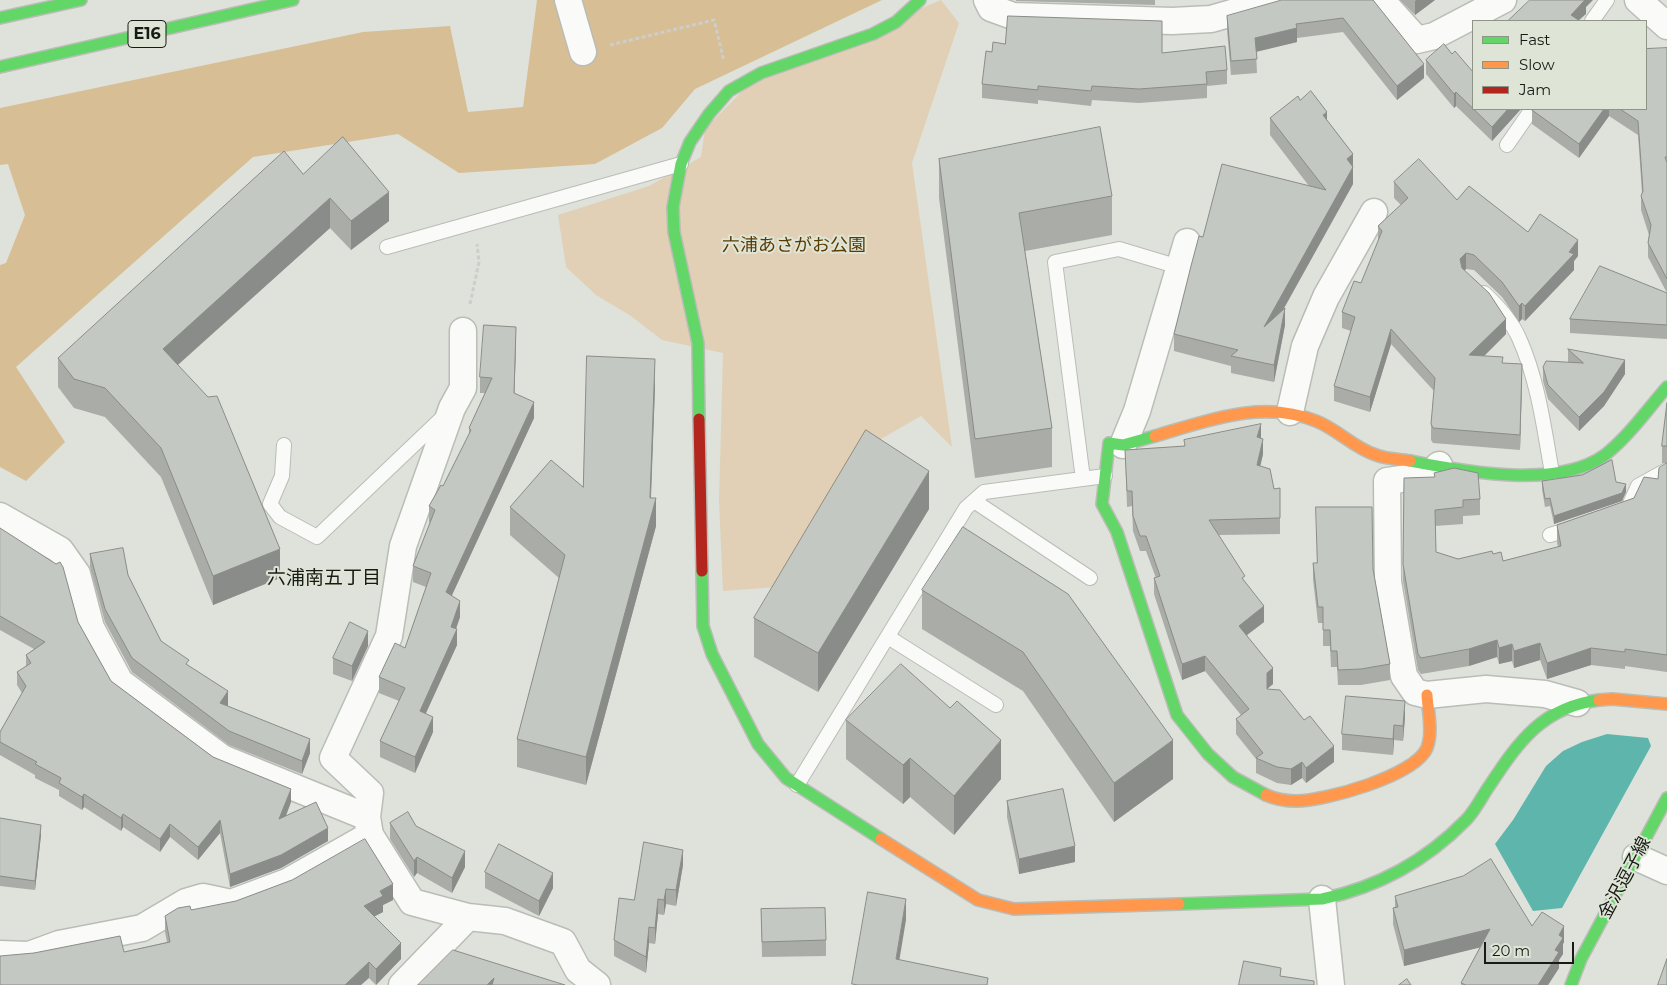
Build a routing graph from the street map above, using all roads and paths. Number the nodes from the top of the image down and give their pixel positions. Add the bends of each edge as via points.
1 (81, 0) edge
2 (293, 0) edge
3 (568, 0) edge
4 (920, 0) edge
5 (987, 0) edge
6 (1277, 0) edge
7 (1381, 0) edge
8 (1503, 0) edge
9 (1607, 0) edge
10 (1638, 0) edge
11 (0, 18) edge
12 (1593, 20) edge
13 (1667, 26) edge
14 (583, 52) joint
15 (0, 67) edge
16 (731, 90) junction
17 (1531, 110) edge
18 (1507, 145) dead end
19 (681, 164) junction
20 (1374, 212) dead end
21 (476, 237) dead end
22 (1187, 242) dead end
23 (387, 247) dead end
24 (1179, 268) junction
25 (1475, 284) edge
26 (463, 330) joint
27 (1667, 387) edge
28 (452, 408) junction
29 (1290, 412) junction
30 (284, 445) dead end
31 (1123, 445) junction
32 (1439, 465) junction
33 (1667, 470) edge
34 (1552, 473) junction
35 (1105, 476) junction
36 (1083, 479) junction
37 (974, 501) junction
38 (1611, 514) edge
39 (0, 516) edge
40 (1585, 524) edge
41 (1550, 536) dead end
42 (1090, 578) dead end
43 (888, 637) junction
44 (1427, 695) junction
45 (1577, 703) junction
46 (1667, 704) edge
47 (996, 705) dead end
48 (798, 785) junction
49 (1667, 798) edge
50 (368, 826) junction
51 (1636, 857) junction
52 (1667, 871) edge
53 (1322, 899) junction
54 (468, 917) junction
55 (0, 954) edge
56 (402, 985) edge
57 (597, 985) edge
58 (1331, 985) edge
59 (1571, 985) edge

1 - 11 main road
2 - 15 main road, E16
3 - 14 street
4 - 16 main road via 896,22 874,34 761,72
5 - 6 street via 991,8 1013,16 1172,21 1212,19
7 - 8 street via 1417,40 1434,36
9 - 12 lane
10 - 13 street
14 - 16 path via 714,20
16 - 19 main road via 690,142
17 - 18 lane
19 - 23 lane
19 - 48 main road via 674,207 674,232 698,343 703,626 712,654 758,744 786,778
20 - 29 street via 1326,297 1305,346
21 - 26 path via 479,262
22 - 24 street
24 - 31 street via 1138,411
24 - 36 lane via 1120,248 1055,262
25 - 34 lane via 1502,310 1519,337 1532,374
26 - 28 street via 463,388
27 - 34 main road via 1623,439 1603,456 1579,468
28 - 30 lane via 317,537 280,517 270,504 282,476
28 - 50 street via 403,546 389,636 334,758 370,792
29 - 31 main road via 1267,410 1233,414
29 - 32 main road via 1318,421 1375,454
31 - 35 main road via 1109,444
32 - 34 main road via 1488,475
32 - 44 street via 1438,474 1387,480 1388,582 1395,631 1404,676 1415,692
33 - 38 lane via 1638,486 1628,508
35 - 36 lane
35 - 44 main road via 1102,504 1117,532 1177,715 1208,754 1233,777 1273,798 1295,801 1328,797 1407,769 1426,750 1430,736
36 - 37 lane via 984,492
37 - 42 lane
37 - 43 lane via 966,508
39 - 50 street via 60,550 77,574 91,628 120,682 222,758
40 - 41 lane
43 - 47 lane
43 - 48 lane
44 - 45 street via 1486,689 1545,694
45 - 46 main road via 1612,700
45 - 53 main road via 1555,712 1514,748 1468,818 1435,850 1386,879
48 - 53 main road via 978,900 992,905 1035,910
49 - 51 main road, 金沢逗子線
50 - 54 street via 412,902
50 - 55 street via 287,882 231,903 203,896 186,902 142,928 59,944 29,955
51 - 52 street
51 - 59 main road, 金沢逗子線 via 1581,959
53 - 58 street
54 - 56 street
54 - 57 street via 505,921 563,942 578,970

